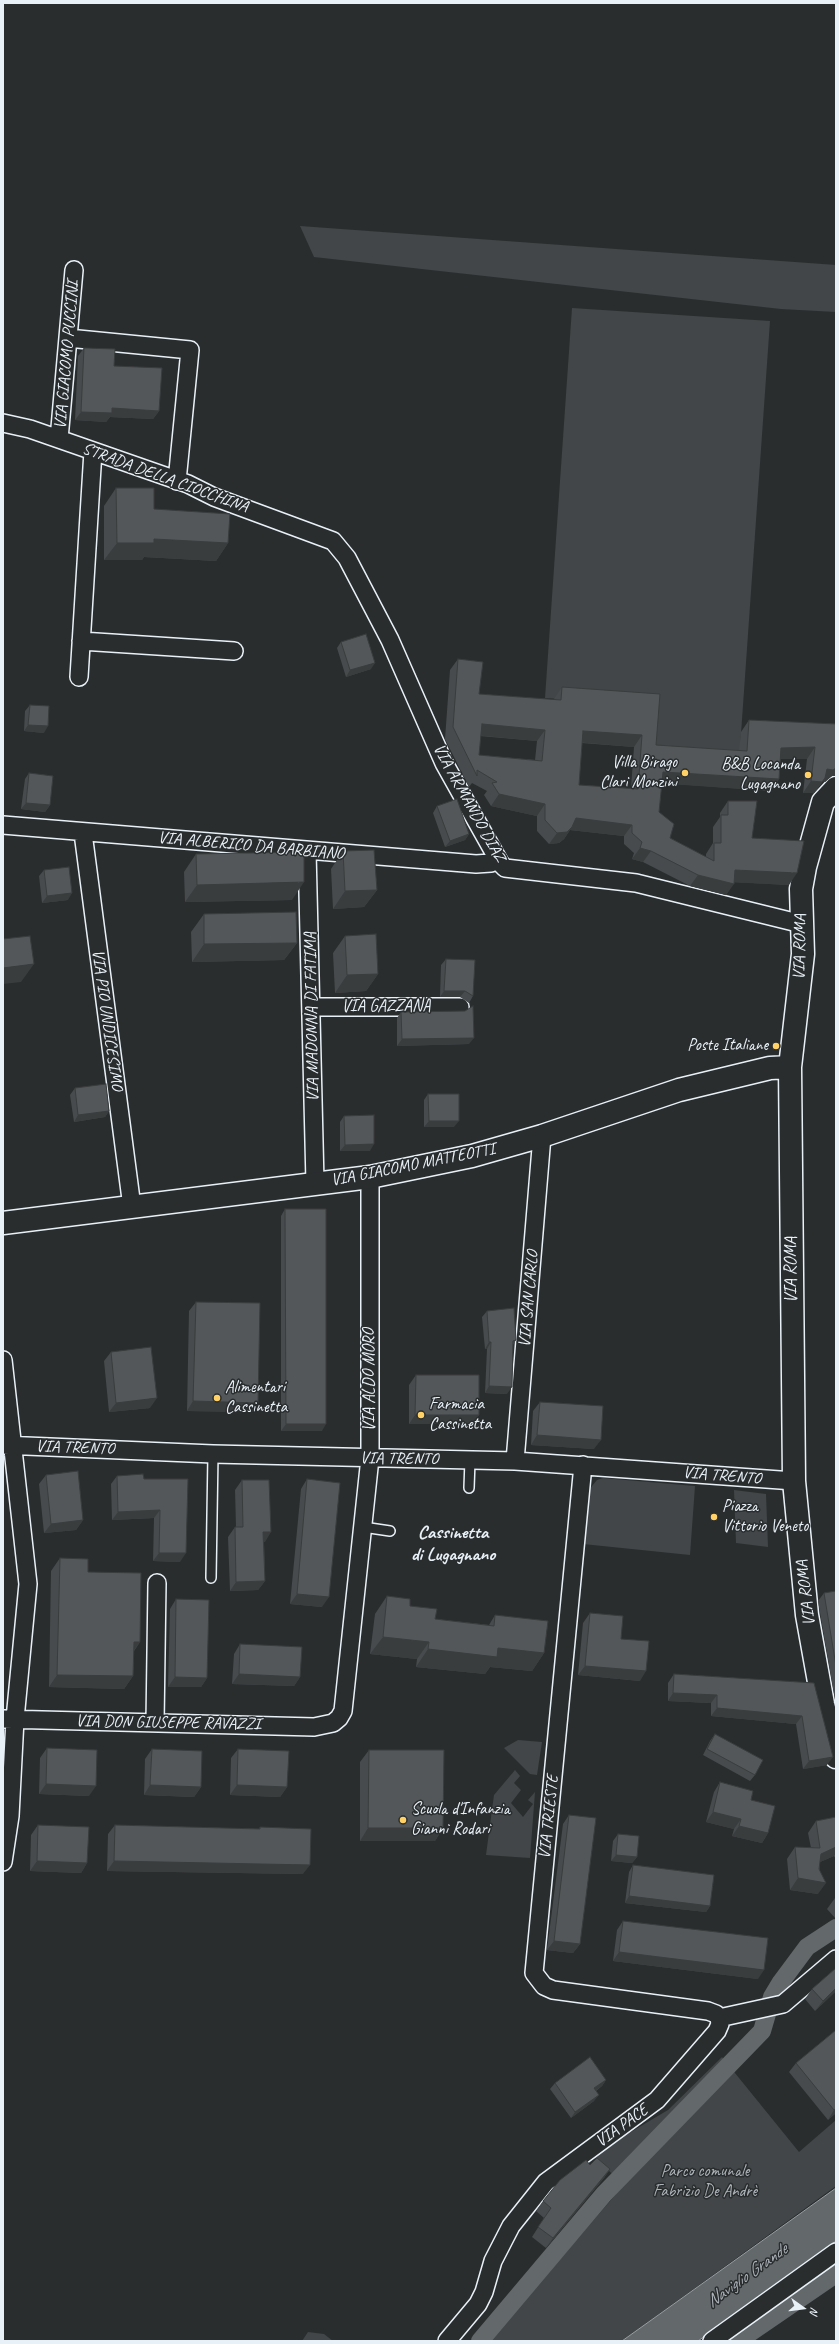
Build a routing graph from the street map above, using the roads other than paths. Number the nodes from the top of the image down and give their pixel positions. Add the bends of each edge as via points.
1 (74, 270) dead end
2 (68, 338) junction
3 (3, 424) edge
4 (60, 439) junction
5 (93, 451) junction
6 (177, 481) junction
7 (326, 536) joint
8 (81, 641) junction
9 (234, 650) dead end
10 (79, 677) dead end
11 (836, 788) edge
12 (3, 825) edge
13 (83, 833) junction
14 (307, 851) junction
15 (498, 860) junction
16 (802, 924) junction
17 (312, 1007) junction
18 (460, 1008) dead end
19 (790, 1066) junction
20 (542, 1136) junction
21 (370, 1177) junction
22 (315, 1183) junction
23 (132, 1206) junction
24 (3, 1223) edge
25 (3, 1360) edge
26 (7, 1445) edge
27 (213, 1454) junction
28 (370, 1458) junction
29 (470, 1460) junction
30 (515, 1461) junction
31 (583, 1465) junction
32 (794, 1481) junction
33 (469, 1488) dead end
34 (363, 1527) junction
35 (390, 1531) dead end
36 (211, 1578) dead end
37 (157, 1583) dead end
38 (9, 1719) edge
39 (156, 1723) junction
40 (338, 1725) joint
41 (836, 1757) edge
42 (3, 1862) edge
43 (836, 1959) edge
44 (719, 2018) junction
45 (836, 2252) edge
46 (447, 2341) edge
47 (712, 2341) edge

1 - 2 street, VIA GIACOMO PUCCINI
2 - 4 street, VIA GIACOMO PUCCINI
2 - 6 street via 190,350
3 - 4 street, STRADA DELLA CIOCCHINA via 30,429
4 - 5 street, STRADA DELLA CIOCCHINA
5 - 6 street, STRADA DELLA CIOCCHINA
5 - 8 street
6 - 7 street, STRADA DELLA CIOCCHINA via 218,499
7 - 15 street, VIA ARMANDO DIAZ via 339,546 347,558 390,640 444,763
8 - 9 street
8 - 10 street
11 - 16 street, VIA ROMA via 823,802 805,867 800,898
12 - 13 street, VIA ALBERICO DA BARBIANO
13 - 14 street, VIA ALBERICO DA BARBIANO
13 - 23 street, VIA PIO UNDICESIMO
14 - 15 street, VIA ALBERICO DA BARBIANO via 476,864
14 - 17 street, VIA MADONNA DI FATIMA
15 - 16 street, VIA ARMANDO DIAZ via 505,868 636,884
16 - 19 street, VIA ROMA via 803,954
17 - 18 street, VIA GAZZANA
17 - 22 street, VIA MADONNA DI FATIMA
19 - 20 street, VIA GIACOMO MATTEOTTI via 770,1068 679,1090
19 - 32 street, VIA ROMA
20 - 21 street, VIA GIACOMO MATTEOTTI via 472,1156
20 - 30 street, VIA SAN CARLO
21 - 22 street, VIA GIACOMO MATTEOTTI
21 - 28 street, VIA ALDO MORO
22 - 23 street, VIA GIACOMO MATTEOTTI
23 - 24 street, VIA GIACOMO MATTEOTTI
25 - 26 street
26 - 27 street, VIA TRENTO
26 - 38 street via 28,1584
27 - 28 street, VIA TRENTO
27 - 36 lane
28 - 29 street, VIA TRENTO
28 - 34 street, VIA ALDO MORO
29 - 30 street, VIA TRENTO
29 - 33 lane
30 - 31 street, VIA TRENTO
31 - 32 street, VIA TRENTO
31 - 44 street, VIA TRIESTE via 534,1973 544,1986 553,1990 708,2011
32 - 41 street, VIA ROMA via 807,1615 823,1704
34 - 35 lane
34 - 40 street, VIA ALDO MORO via 343,1711
37 - 39 street
38 - 39 street, VIA DON GIUSEPPE RAVAZZI
38 - 42 street via 10,1816
39 - 40 street, VIA DON GIUSEPPE RAVAZZI via 314,1727
43 - 44 street via 783,2004
44 - 46 street, VIA PACE via 717,2031 657,2100 546,2182 511,2226 492,2261 478,2304
45 - 47 street

